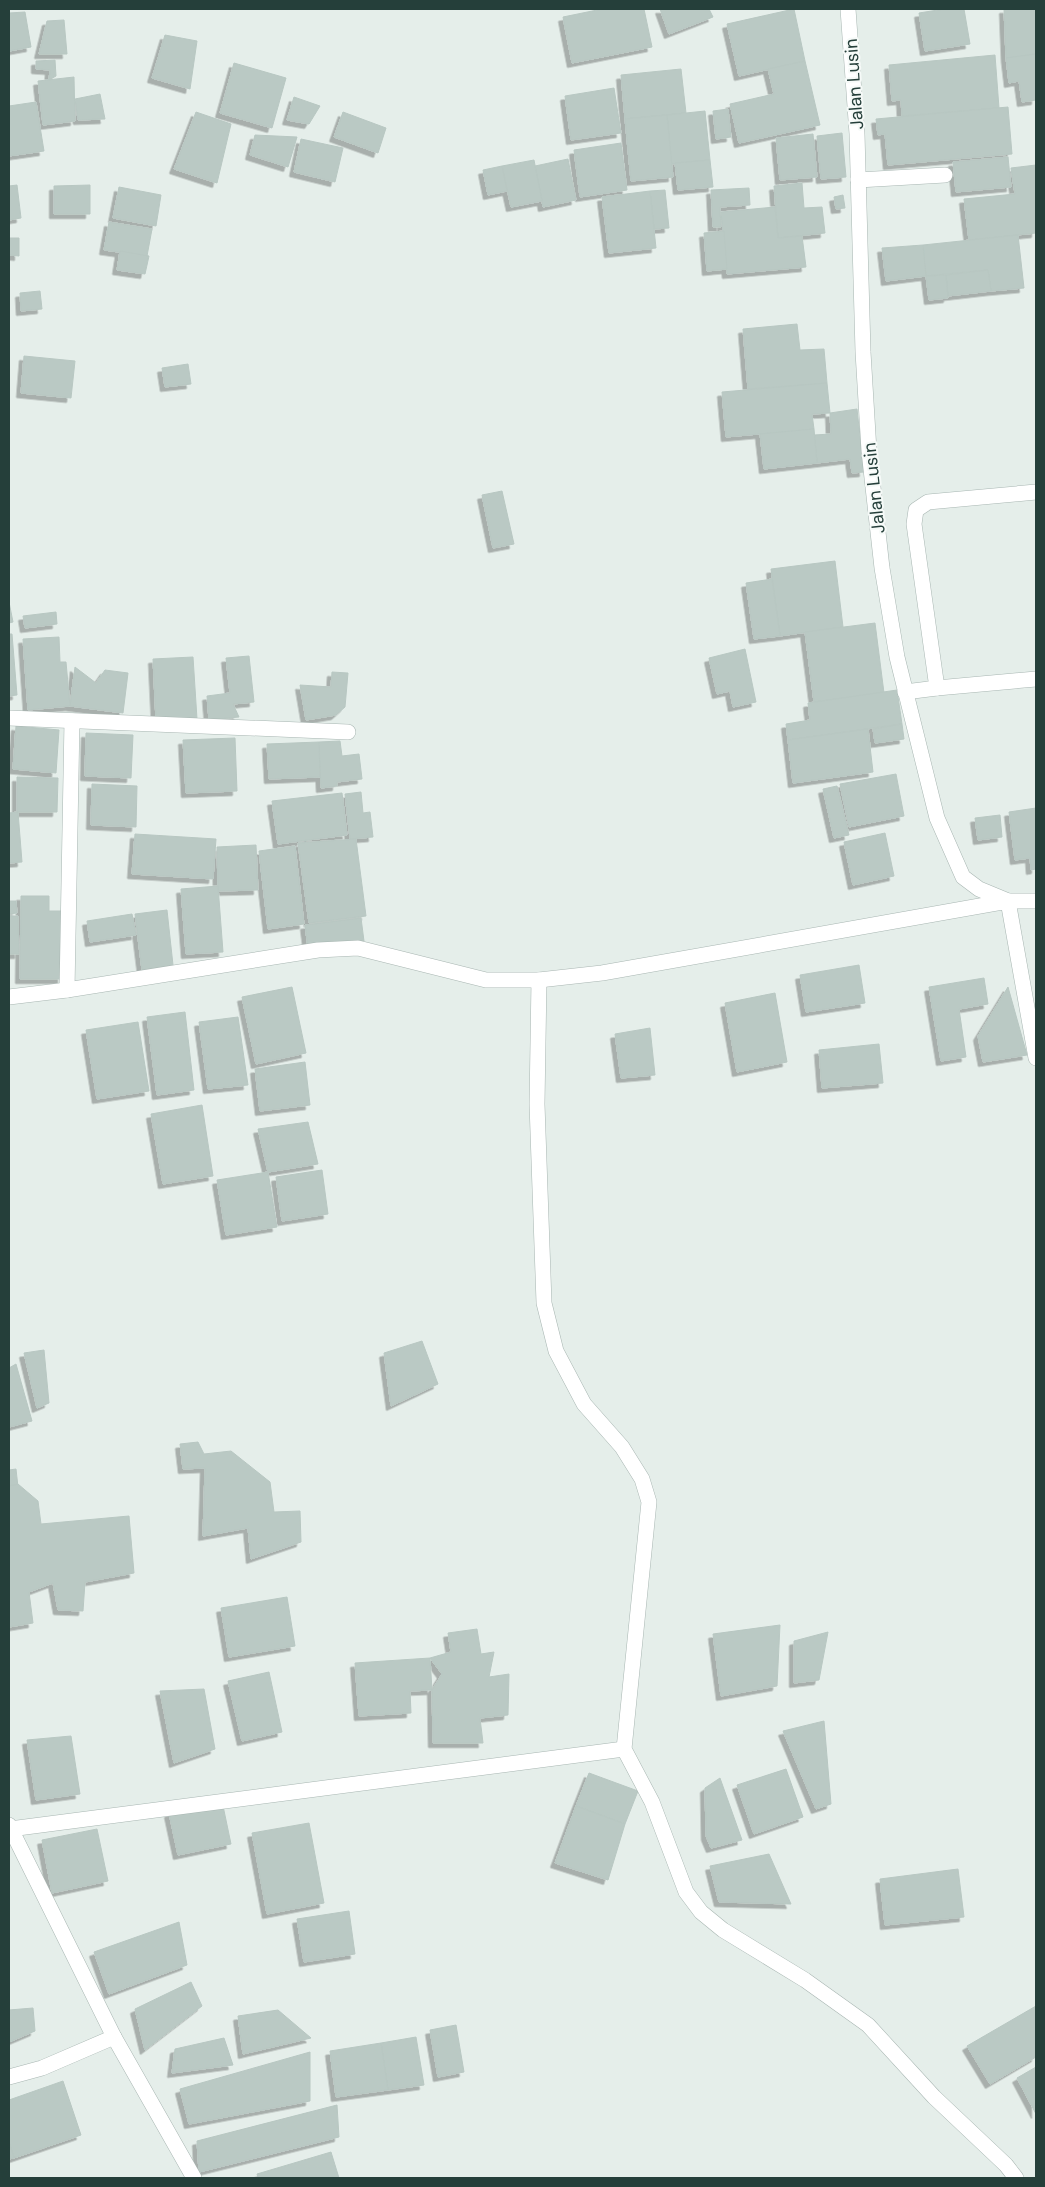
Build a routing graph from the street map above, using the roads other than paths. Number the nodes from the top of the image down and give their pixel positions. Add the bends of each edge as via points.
1 (848, 9) edge
2 (945, 175) dead end
3 (858, 180) junction
4 (1036, 492) edge
5 (1036, 679) edge
6 (937, 688) junction
7 (905, 692) junction
8 (9, 718) edge
9 (72, 721) junction
10 (348, 732) dead end
11 (1008, 901) junction
12 (1036, 901) edge
13 (539, 980) junction
14 (67, 990) junction
15 (9, 997) edge
16 (1036, 1058) edge
17 (624, 1749) junction
18 (9, 1827) edge
19 (114, 2037) junction
20 (9, 2077) edge
21 (194, 2178) edge
22 (1016, 2178) edge

1 - 3 street, Jalan Lusin via 858,134
2 - 3 street
3 - 7 street, Jalan Lusin via 869,451 882,568
4 - 6 street via 928,502 916,510 914,524
5 - 6 street
6 - 7 street
7 - 11 street, Jalan Lusin via 937,818 963,877
8 - 9 street
9 - 10 street
9 - 14 street
11 - 12 street, Jalan Lusin
11 - 13 street via 602,972
11 - 16 street
13 - 14 street via 486,980 358,948 318,950
13 - 17 street via 537,1104 544,1303 556,1351 584,1404 622,1447 642,1479 649,1502
14 - 15 street
17 - 18 street
17 - 22 street via 652,1802 686,1892 701,1912 723,1930 805,1980 868,2025 928,2091
18 - 19 street
19 - 20 street via 42,2068
19 - 21 street

